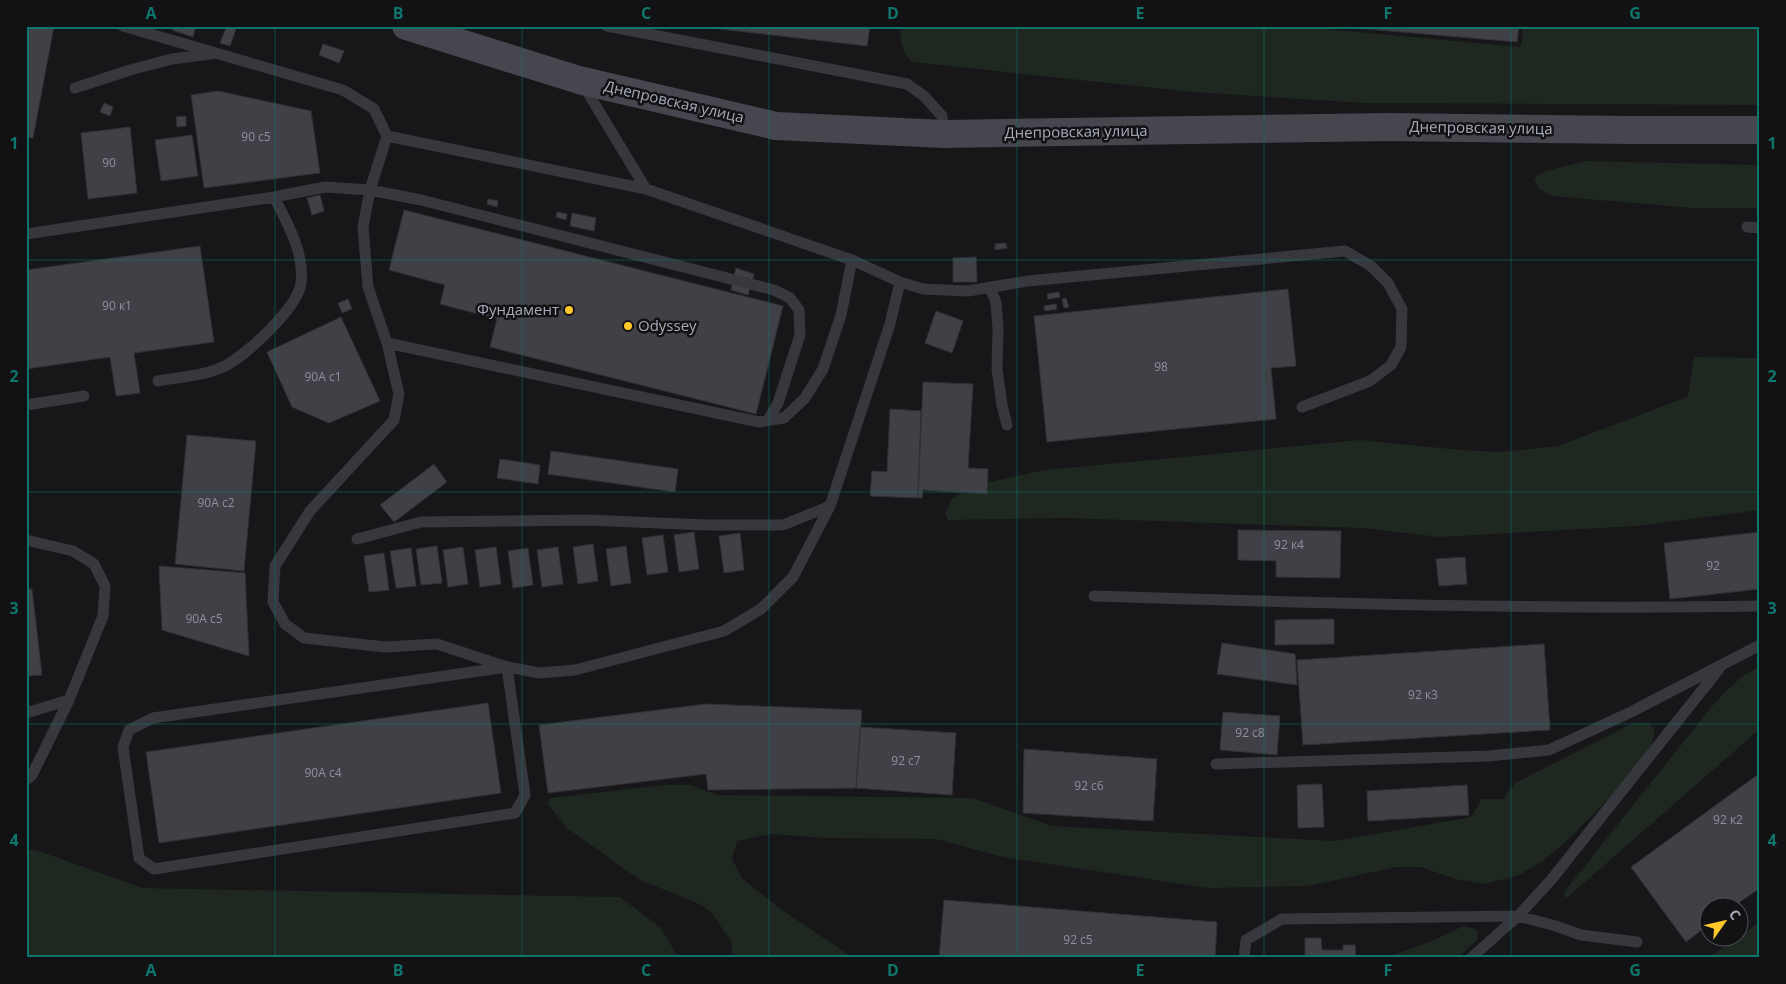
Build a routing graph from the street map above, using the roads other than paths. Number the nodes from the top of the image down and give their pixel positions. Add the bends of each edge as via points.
1 (123, 26) edge
2 (406, 26) edge
3 (607, 26) edge
4 (215, 53) junction
5 (580, 80) junction
6 (75, 88) dead end
7 (1760, 130) edge
8 (944, 134) junction
9 (387, 136) junction
10 (646, 189) junction
11 (370, 190) junction
12 (274, 197) junction
13 (1747, 227) dead end
14 (1760, 228) edge
15 (26, 234) edge
16 (852, 260) junction
17 (900, 282) junction
18 (990, 288) junction
19 (387, 343) junction
20 (158, 380) dead end
21 (84, 396) dead end
22 (26, 405) edge
23 (1302, 407) dead end
24 (768, 420) junction
25 (1008, 425) dead end
26 (830, 506) junction
27 (357, 539) dead end
28 (26, 540) edge
29 (1094, 596) dead end
30 (1760, 606) edge
31 (1760, 645) edge
32 (1721, 666) junction
33 (507, 667) junction
34 (69, 700) junction
35 (26, 713) edge
36 (1216, 764) dead end
37 (26, 780) edge
38 (1518, 916) junction
39 (1637, 942) dead end
40 (1244, 958) edge
41 (1471, 958) edge

1 - 4 lane
2 - 5 main road, Днепровская улица
3 - 8 lane via 907,84 924,96 942,116
4 - 6 lane via 163,61
4 - 9 lane via 343,90 374,108
5 - 8 main road, Днепровская улица via 776,126
5 - 10 lane
7 - 8 main road, Днепровская улица via 1388,127
9 - 10 lane
9 - 11 lane
10 - 16 lane
11 - 12 lane via 325,186
11 - 19 lane via 363,227 368,287
11 - 24 lane via 421,200 774,290 790,298 800,310 800,335 778,403
12 - 15 lane
12 - 20 lane via 300,260 301,284 291,306 277,323 225,365 206,372
13 - 14 lane
16 - 17 lane
16 - 24 lane via 841,315 823,369 805,398 784,418
17 - 18 lane via 923,289 968,291
17 - 26 lane via 890,324
18 - 23 lane via 1028,281 1345,251 1371,266 1388,283 1402,309 1400,347 1391,365 1370,381
18 - 25 lane via 996,302 997,369
19 - 24 lane via 759,422
19 - 33 lane via 399,394 394,420 310,510 275,566 273,602 285,624 304,638 385,647 437,644
21 - 22 lane
26 - 27 lane via 783,525 588,520 422,522
26 - 33 lane via 793,577 761,609 724,631 575,670 540,672
28 - 34 lane via 73,551 94,564 105,586 102,616
29 - 30 lane via 1546,608
31 - 32 lane
32 - 36 lane via 1549,750 1489,756
32 - 38 lane via 1551,880
33 - 33 lane via 153,718 129,730 123,748 140,858 154,869 515,813 525,795
34 - 35 lane
34 - 37 lane via 32,775
38 - 39 lane via 1581,935
38 - 40 lane via 1282,919 1246,940
38 - 41 lane

